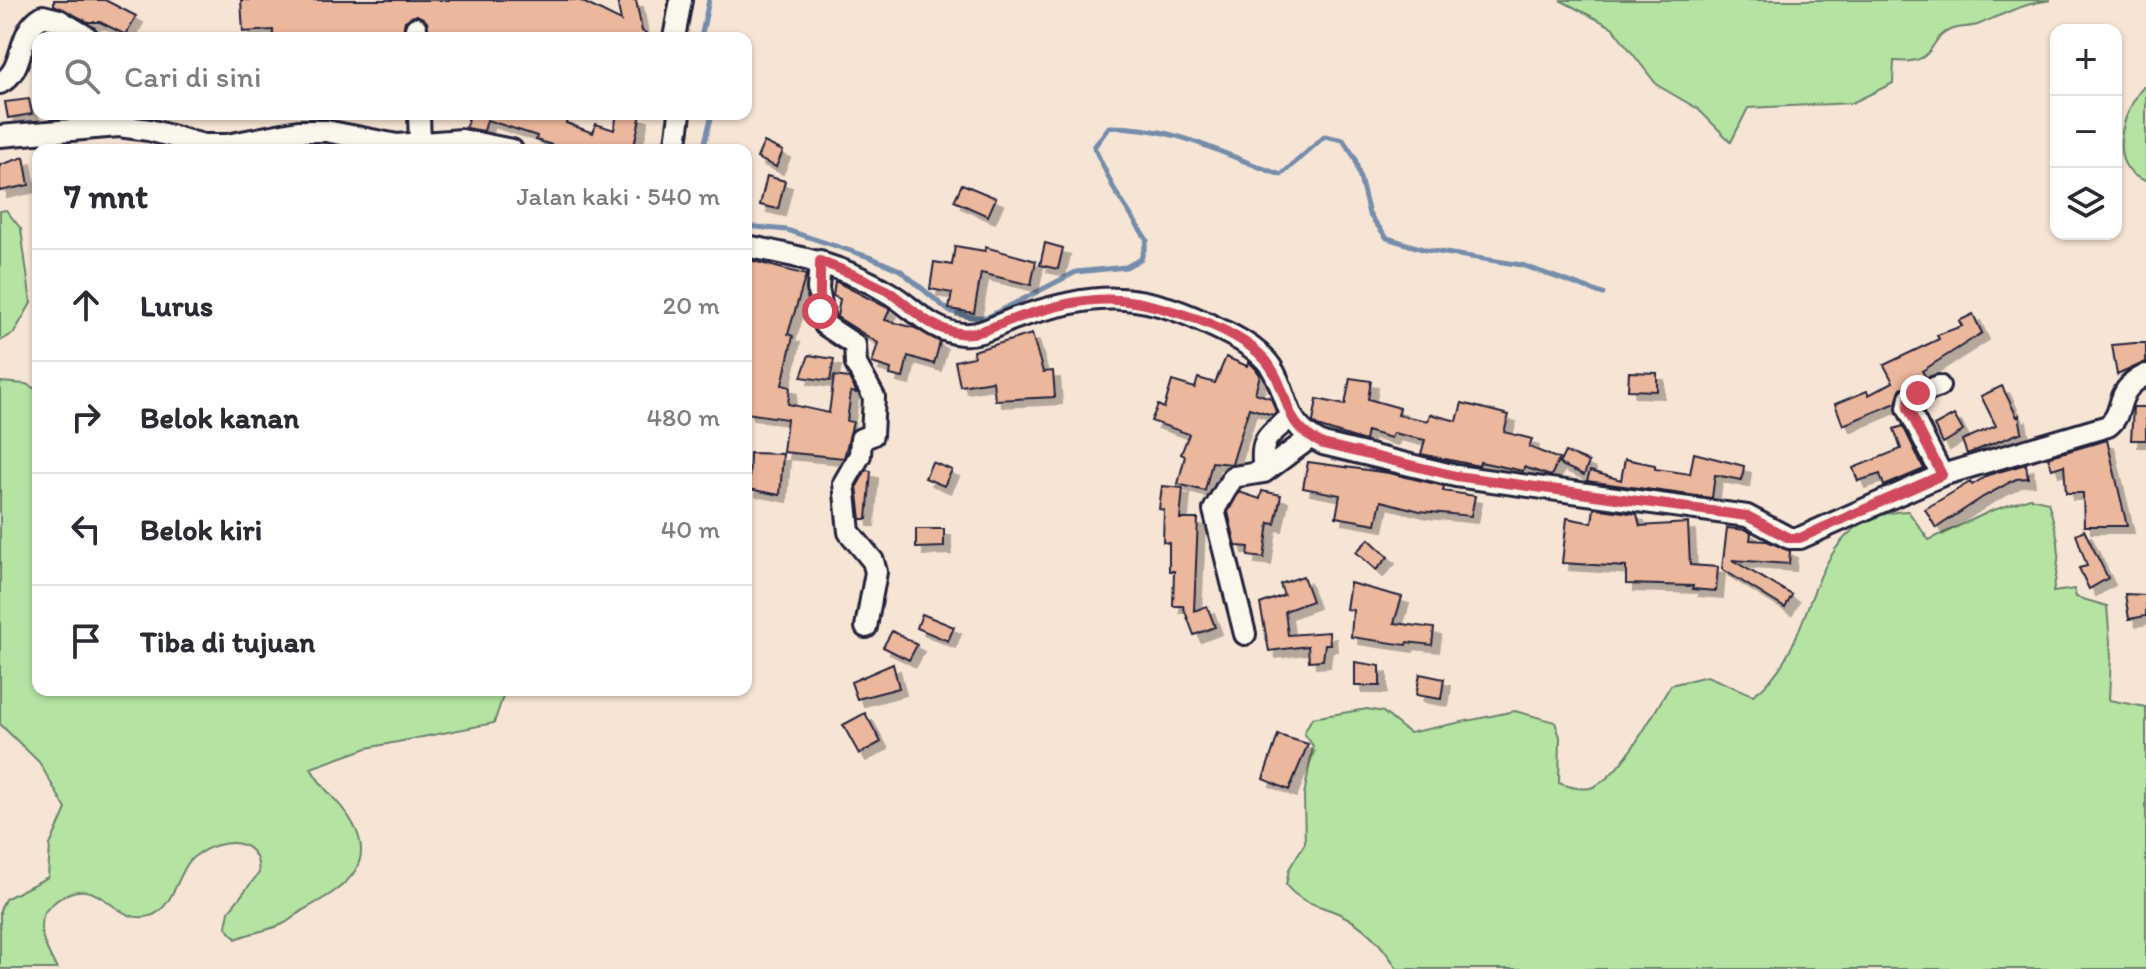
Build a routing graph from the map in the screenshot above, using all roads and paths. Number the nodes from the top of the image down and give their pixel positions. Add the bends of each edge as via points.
1 (681, 0) edge
2 (79, 32) edge
3 (675, 32) edge
4 (0, 83) edge
5 (419, 120) edge
6 (679, 120) edge
7 (0, 136) edge
8 (200, 144) edge
9 (224, 144) edge
10 (392, 144) edge
11 (420, 144) edge
12 (428, 144) edge
13 (482, 144) edge
14 (676, 144) edge
15 (752, 247) edge
16 (820, 261) junction
17 (2146, 375) edge
18 (1939, 386) dead end
19 (1290, 418) junction
20 (1310, 438) junction
21 (1264, 472) junction
22 (1942, 475) junction
23 (866, 627) dead end
24 (1245, 634) dead end

1 - 3 street
2 - 4 street via 43,16 25,31 14,73
5 - 11 street
6 - 14 street
7 - 8 street via 119,126
9 - 10 street via 298,131
12 - 13 street
15 - 16 street
16 - 19 street via 891,293 929,324 962,334 978,334 1091,297 1161,307 1204,322 1260,354 1272,368
16 - 23 street via 818,289 825,325 855,345 856,364 874,397 872,435 861,439 860,455 844,483 849,532 876,572
17 - 22 street via 2122,394 2108,426
18 - 22 street via 1910,397 1908,408
19 - 20 street
19 - 21 street via 1261,448
20 - 21 street
20 - 22 street via 1456,476 1747,516 1789,538 1800,538
21 - 24 street via 1233,477 1214,510

